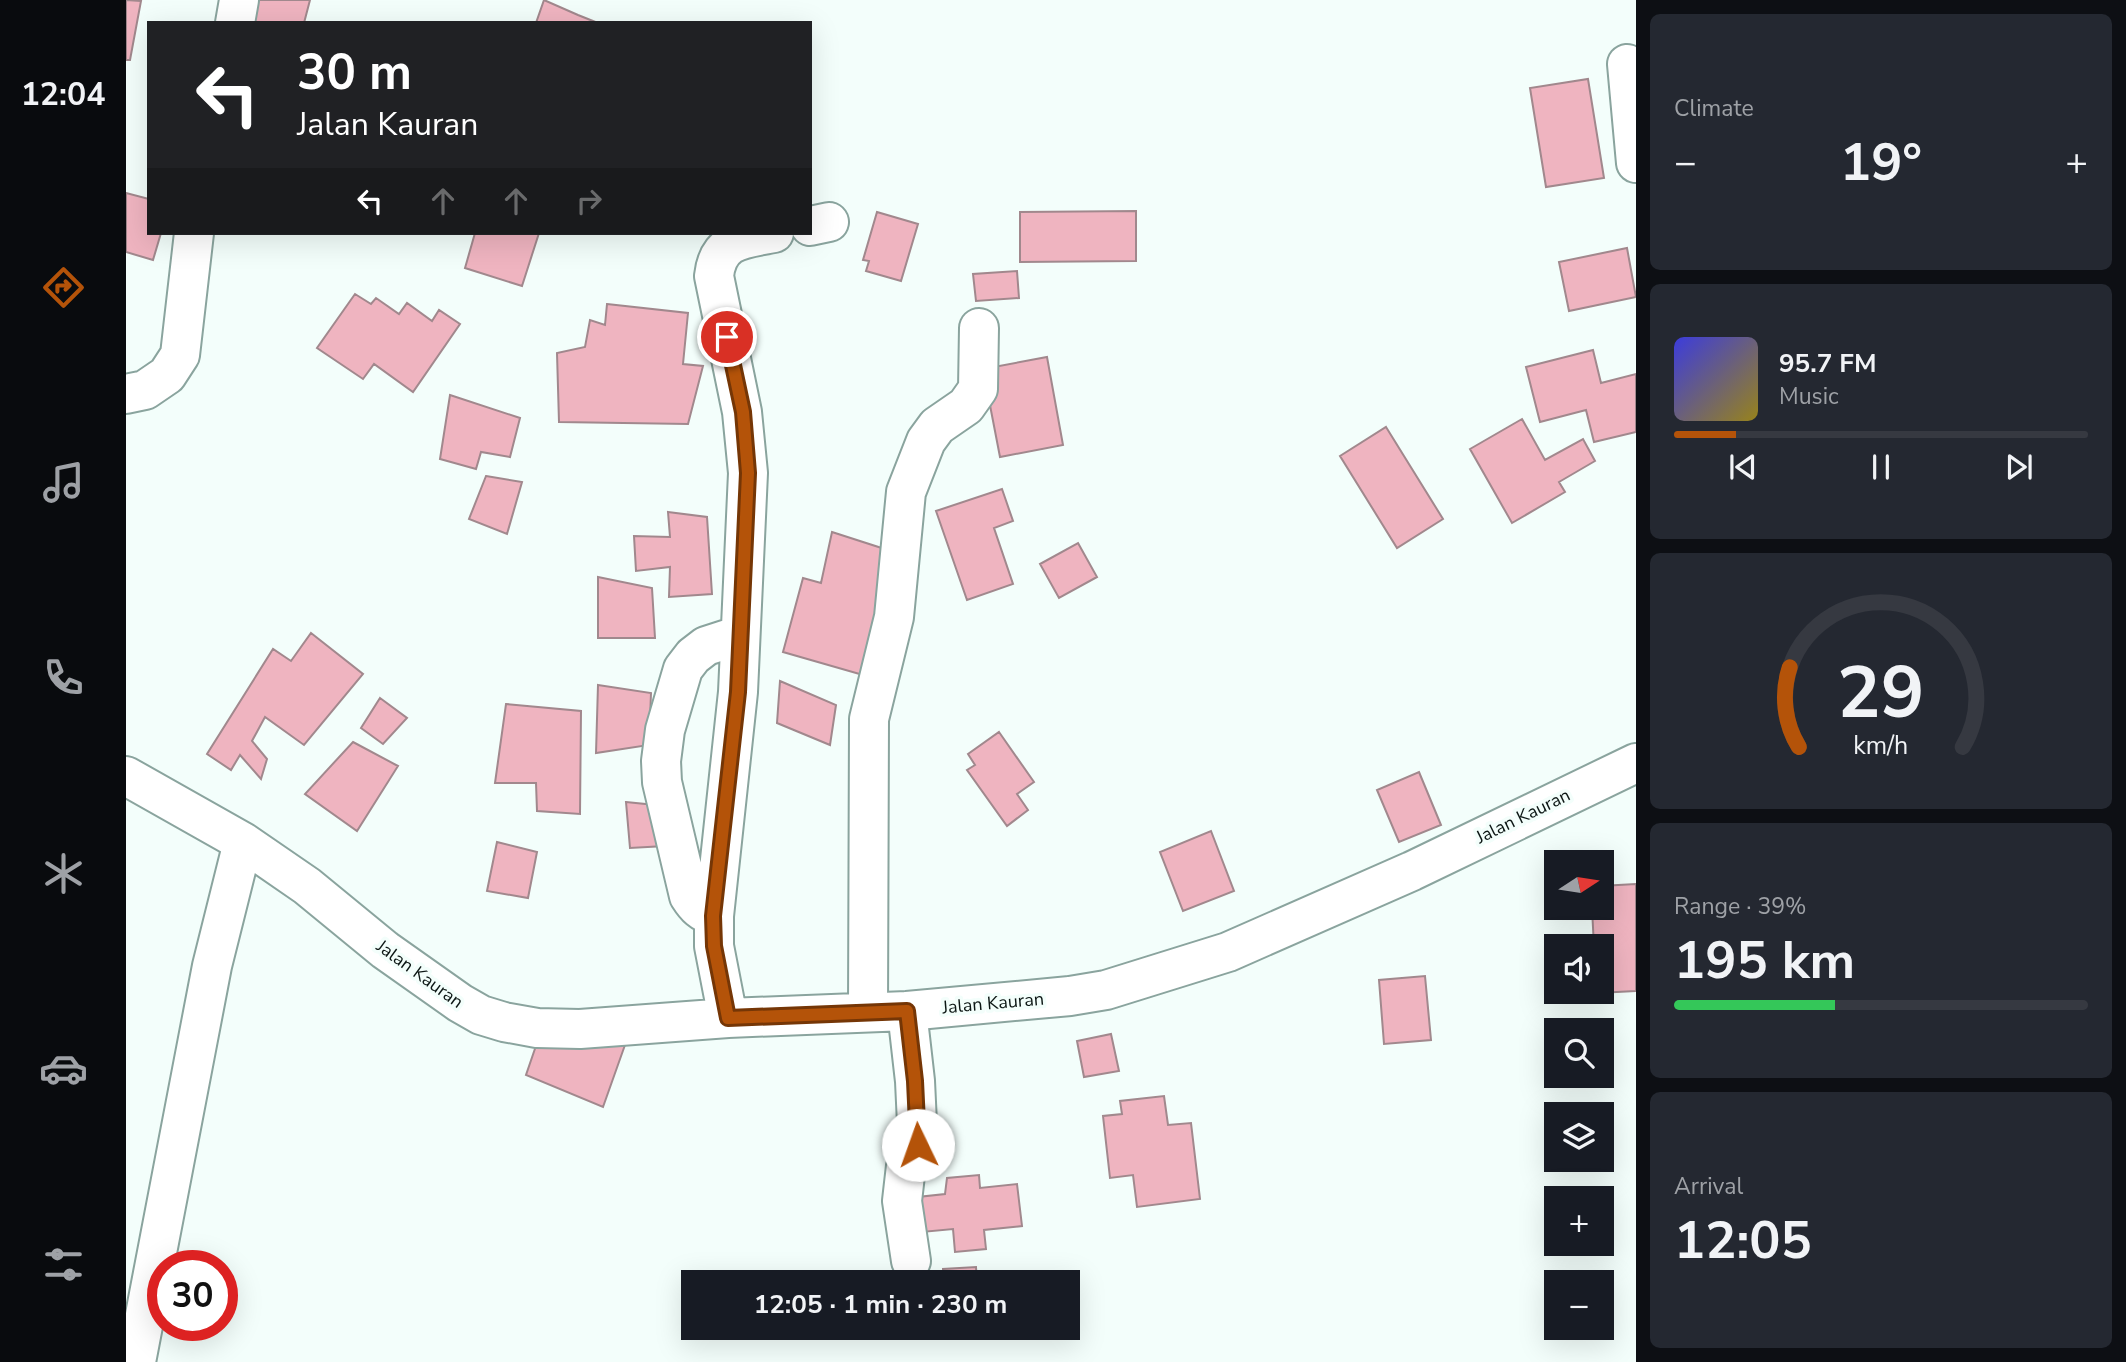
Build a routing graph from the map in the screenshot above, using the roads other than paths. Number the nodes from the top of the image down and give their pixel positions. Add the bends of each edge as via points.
1 (239, 0) edge
2 (235, 21) edge
3 (1628, 64) dead end
4 (1636, 163) edge
5 (194, 235) edge
6 (761, 235) edge
7 (979, 328) dead end
8 (126, 394) edge
9 (740, 635) junction
10 (1636, 763) edge
11 (126, 776) edge
12 (243, 842) junction
13 (713, 916) junction
14 (907, 1011) junction
15 (868, 1012) junction
16 (728, 1018) junction
17 (911, 1261) dead end
18 (136, 1362) edge

1 - 2 street
3 - 4 street
5 - 8 street via 180,355 167,375 145,390
6 - 9 street via 724,248 714,276 743,412 748,473
7 - 15 street via 975,395 926,441 906,492 894,617 869,719
9 - 13 street
9 - 13 street via 706,646 683,668 661,761 689,896 705,914
10 - 14 street, Jalan Kauran via 1412,871 1228,952 1106,990
11 - 12 street, Jalan Kauran
12 - 16 street, Jalan Kauran via 307,886 426,981 481,1015 537,1028 580,1029
12 - 18 street via 212,966
13 - 16 street
14 - 15 street, Jalan Kauran
14 - 17 street via 918,1145 906,1166 902,1201
15 - 16 street, Jalan Kauran

